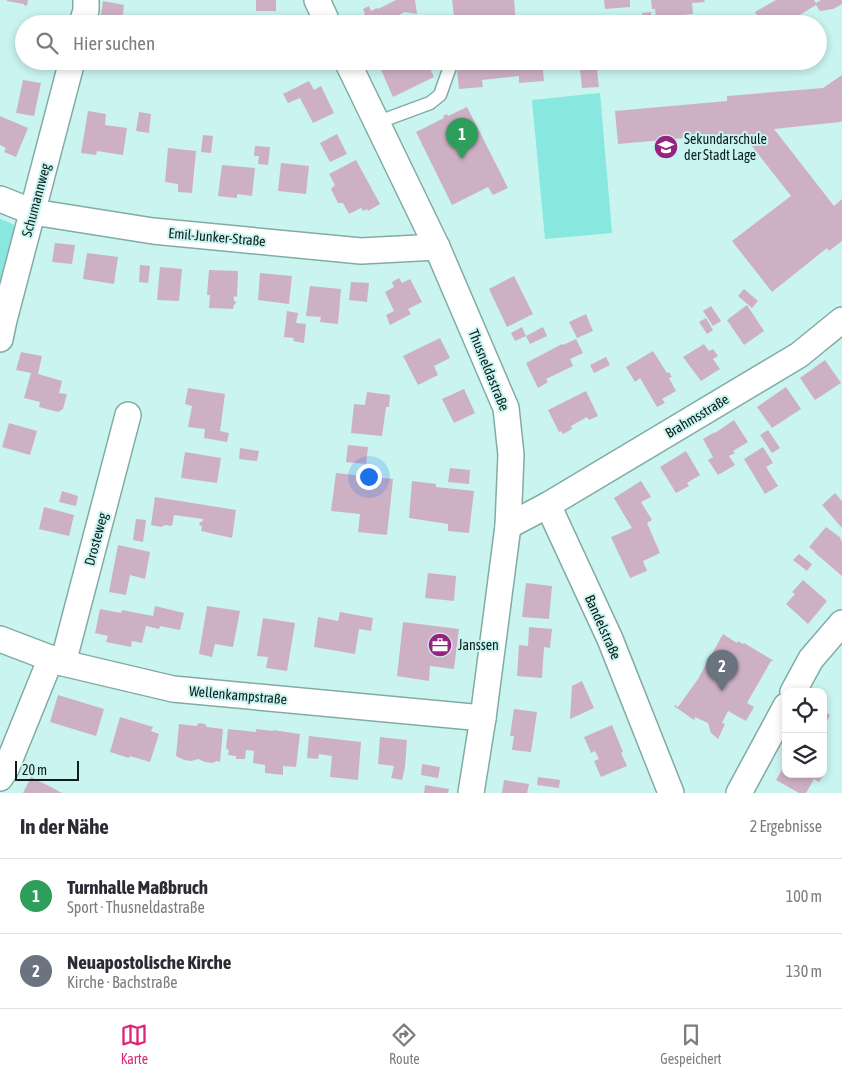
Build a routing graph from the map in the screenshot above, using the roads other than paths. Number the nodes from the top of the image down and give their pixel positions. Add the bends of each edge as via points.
1 (86, 0) edge
2 (317, 0) edge
3 (85, 15) edge
4 (324, 15) edge
5 (70, 70) edge
6 (351, 70) edge
7 (449, 70) edge
8 (376, 123) junction
9 (0, 199) edge
10 (33, 212) junction
11 (436, 246) junction
12 (842, 320) edge
13 (1, 330) edge
14 (128, 415) dead end
15 (548, 505) junction
16 (508, 526) junction
17 (842, 623) edge
18 (0, 639) edge
19 (57, 660) junction
20 (795, 688) edge
21 (782, 713) edge
22 (483, 718) junction
23 (0, 778) edge
24 (472, 793) edge
25 (671, 793) edge
26 (739, 793) edge

1 - 3 street
2 - 4 street
5 - 10 street, Schumannweg
6 - 8 street, Thusneldastraße
7 - 8 lane via 440,95 430,103
8 - 11 street, Thusneldastraße
9 - 10 street, Emil-Junker-Straße
10 - 11 street, Emil-Junker-Straße via 153,231 361,251
10 - 13 street, Schumannweg
11 - 16 street, Thusneldastraße via 506,408 511,455
12 - 15 street, Brahmsstraße via 799,355
14 - 19 street, Drosteweg
15 - 16 street
15 - 25 street, Bandelstraße via 610,639
16 - 22 street, Thusneldastraße
17 - 20 street via 811,659
18 - 19 street, Wellenkampstraße
19 - 22 street, Wellenkampstraße via 173,689
19 - 23 street, Drosteweg
21 - 26 street
22 - 24 street, Thusneldastraße

